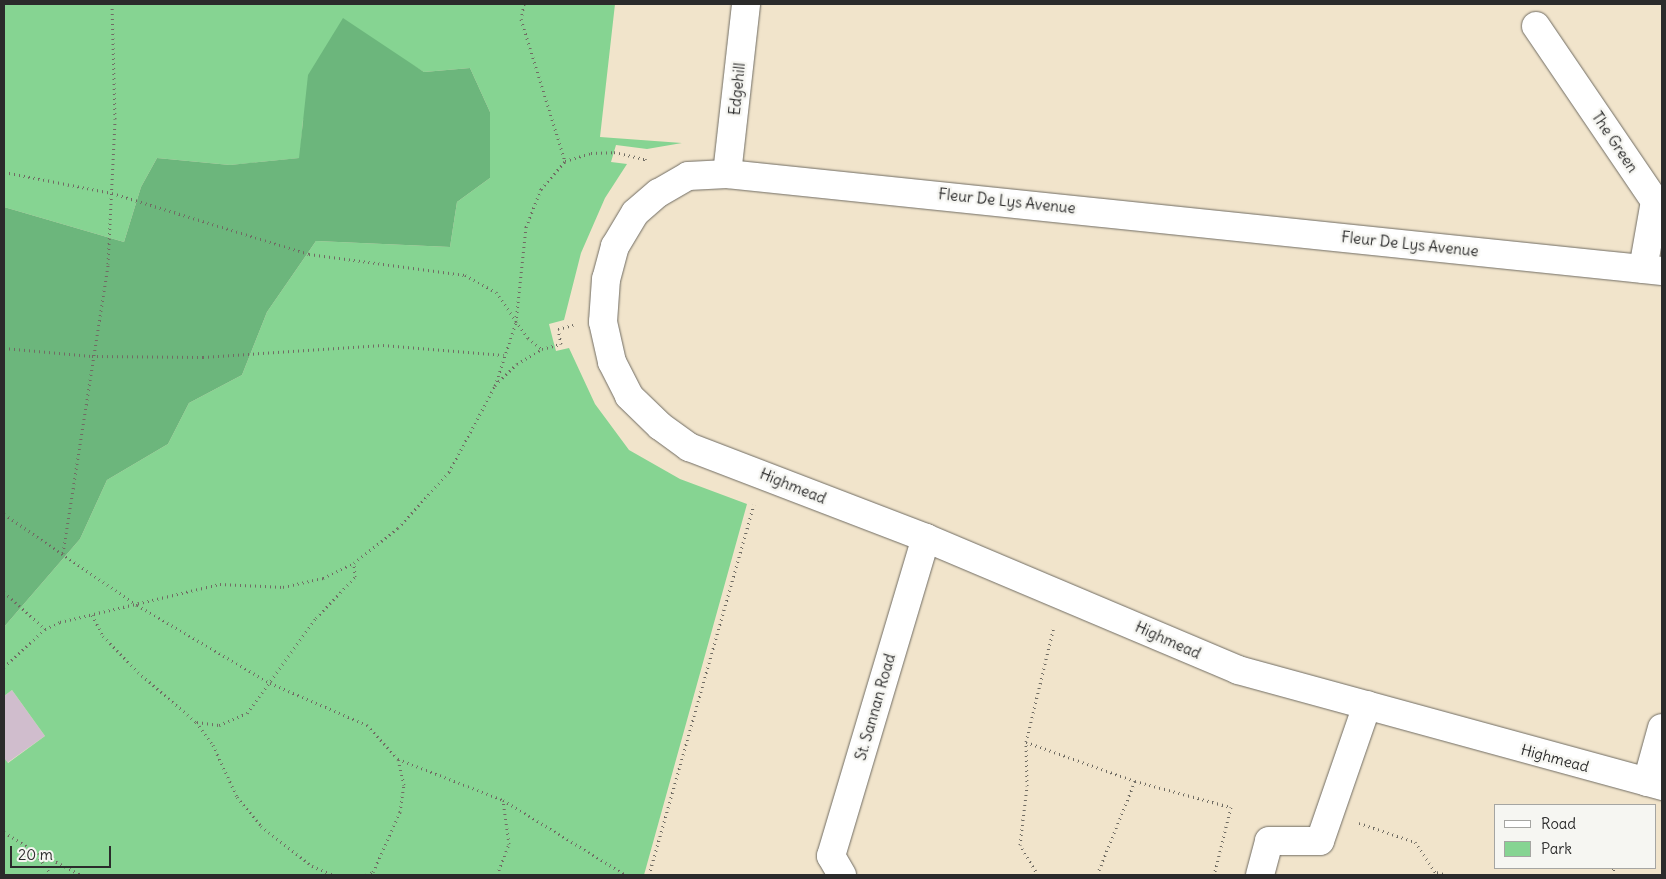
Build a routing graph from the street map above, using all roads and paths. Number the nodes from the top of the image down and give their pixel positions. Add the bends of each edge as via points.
1 (112, 4) edge
2 (524, 4) edge
3 (746, 4) edge
4 (1536, 26) dead end
5 (565, 161) junction
6 (4, 172) edge
7 (727, 174) junction
8 (666, 188) junction
9 (112, 193) junction
10 (1653, 270) edge
11 (516, 322) junction
12 (579, 323) dead end
13 (4, 348) edge
14 (542, 348) junction
15 (505, 355) junction
16 (92, 356) junction
17 (495, 386) junction
18 (689, 447) joint
19 (756, 497) dead end
20 (4, 514) edge
21 (926, 538) junction
22 (63, 553) junction
23 (354, 563) junction
24 (4, 592) edge
25 (1062, 593) junction
26 (137, 605) junction
27 (92, 615) junction
28 (45, 629) junction
29 (4, 667) edge
30 (270, 683) junction
31 (1367, 705) junction
32 (196, 722) junction
33 (1662, 728) edge
34 (1026, 742) junction
35 (398, 759) junction
36 (1135, 781) junction
37 (1654, 784) edge
38 (503, 800) junction
39 (1355, 821) dead end
40 (4, 832) edge
41 (33, 850) junction
42 (1437, 874) edge
43 (51, 875) edge
44 (80, 875) edge
45 (333, 875) edge
46 (366, 875) edge
47 (498, 875) edge
48 (626, 875) edge
49 (649, 875) edge
50 (842, 875) edge
51 (1038, 875) edge
52 (1097, 875) edge
53 (1214, 875) edge
54 (1260, 875) edge
55 (1446, 875) edge

1 - 9 path via 115,119
2 - 5 path via 521,19
3 - 7 street, Edgehill
4 - 10 street, The Green via 1655,201
5 - 8 path via 591,153 614,152 645,159
5 - 11 path via 541,189 526,227
6 - 9 path
7 - 8 street, Fleur De Lys Avenue via 688,176
7 - 10 street, Fleur De Lys Avenue
8 - 18 street, Fleur De Lys Avenue via 635,213 615,246 606,279 603,322 612,362 629,396 660,426
9 - 11 path via 309,254 465,275 496,292
9 - 16 path via 108,264
11 - 14 path via 528,338
11 - 15 path
12 - 14 path via 558,329 562,344
13 - 16 path
14 - 17 path via 516,364
15 - 16 path via 383,345 204,357
15 - 17 path
16 - 22 path
17 - 23 path via 449,472 398,528
18 - 21 street, Highmead
19 - 49 path
20 - 22 path
21 - 25 street, Highmead
21 - 50 street, St. Sannan Road via 831,856
22 - 26 path
23 - 26 path via 323,578 283,587 220,584
23 - 30 path via 355,578 316,618
24 - 28 path
25 - 31 street, Highmead via 1238,670
25 - 34 path
26 - 27 path
26 - 30 path
27 - 28 path
27 - 32 path via 103,636 138,672
28 - 29 path
30 - 32 path via 247,712 219,726
30 - 35 path via 366,725
31 - 37 street, Highmead
31 - 54 street via 1320,841 1269,841
32 - 45 path via 213,745 237,796 261,826 312,866
33 - 37 street
34 - 36 path
34 - 51 path via 1026,786 1020,845
35 - 38 path
35 - 46 path via 404,785 400,812 373,872
36 - 52 path
36 - 53 path via 1231,807
38 - 47 path via 509,844
38 - 48 path
39 - 42 path via 1415,842
40 - 41 path
41 - 43 path
41 - 44 path
42 - 55 path

